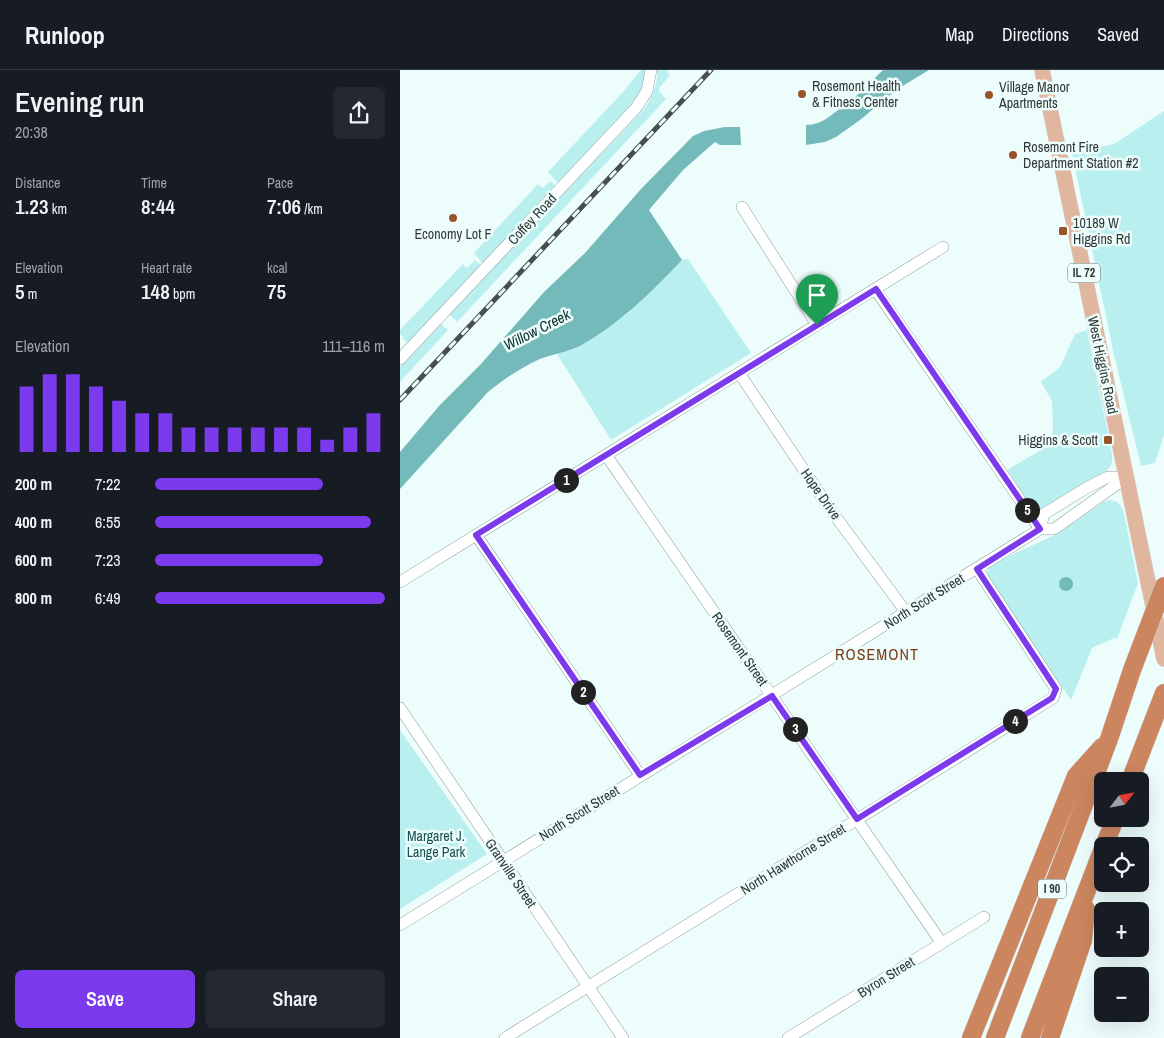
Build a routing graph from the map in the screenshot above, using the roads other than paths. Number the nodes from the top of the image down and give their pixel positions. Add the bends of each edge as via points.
1 (651, 70) edge
2 (1042, 70) edge
3 (742, 207) dead end
4 (943, 247) dead end
5 (876, 289) junction
6 (817, 325) junction
7 (400, 359) edge
8 (739, 373) junction
9 (606, 455) junction
10 (1127, 477) junction
11 (1040, 529) junction
12 (476, 535) junction
13 (977, 569) junction
14 (400, 582) edge
15 (1164, 586) edge
16 (906, 612) junction
17 (1164, 659) edge
18 (1164, 693) edge
19 (772, 696) junction
20 (400, 708) edge
21 (1109, 739) junction
22 (1134, 772) edge
23 (640, 775) junction
24 (857, 819) junction
25 (503, 860) junction
26 (1094, 871) edge
27 (1089, 884) junction
28 (984, 917) dead end
29 (400, 925) edge
30 (941, 942) junction
31 (588, 987) junction
32 (505, 1038) edge
33 (623, 1038) edge
34 (788, 1038) edge
35 (971, 1038) edge
36 (995, 1038) edge
37 (1030, 1038) edge
38 (1050, 1038) edge

1 - 7 street, Coffey Road via 647,91 636,108
2 - 10 main road, West Higgins Road / IL 72
3 - 6 street
4 - 5 street
5 - 6 street
5 - 11 street
6 - 8 street
8 - 9 street
8 - 16 street, Hope Drive via 830,509
9 - 12 street
9 - 19 street, Rosemont Street
10 - 11 street, North Scott Street via 1054,529
10 - 11 street, North Scott Street via 1108,477 1088,487 1044,514
10 - 17 main road, West Higgins Road / IL 72
11 - 13 street, North Scott Street
12 - 14 street
12 - 23 street
13 - 16 street, North Scott Street
13 - 24 street, North Hawthorne Street via 1056,689 1052,698
15 - 21 highway, I 90, bridge
16 - 19 street, North Scott Street
18 - 22 highway
19 - 23 street, North Scott Street
19 - 24 street, Rosemont Street
20 - 25 street, Granville Street
21 - 35 highway via 1076,776
21 - 36 highway, I 90
23 - 25 street, North Scott Street
24 - 30 street, Rosemont Street
24 - 31 street, North Hawthorne Street
25 - 29 street, North Scott Street
25 - 31 street, Granville Street
26 - 27 highway, I 90
27 - 37 highway, I 90
27 - 38 highway via 1083,940
28 - 30 street, Byron Street
30 - 34 street, Byron Street
31 - 32 street, North Hawthorne Street
31 - 33 street, Granville Street

